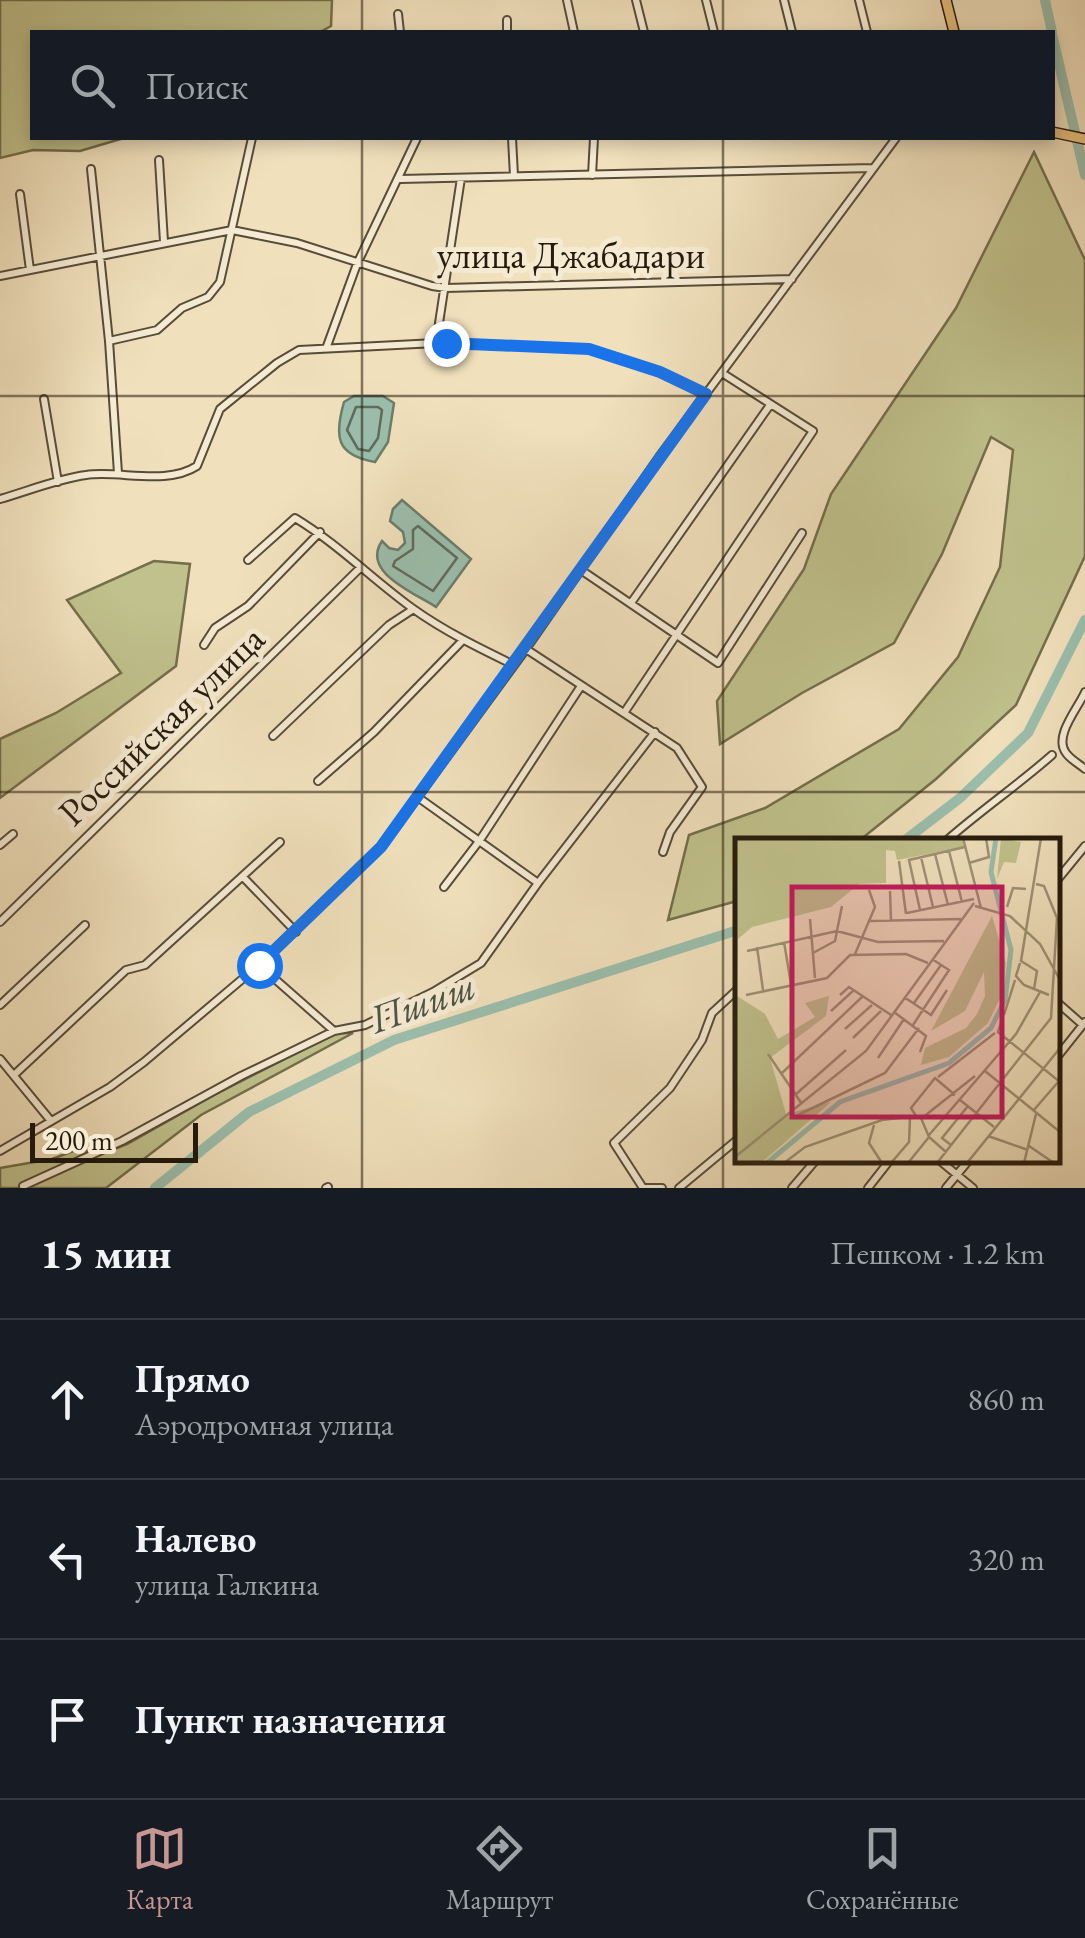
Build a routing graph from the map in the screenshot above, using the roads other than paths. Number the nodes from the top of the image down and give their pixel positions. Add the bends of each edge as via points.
1 (566, 0) edge
2 (636, 0) edge
3 (706, 0) edge
4 (784, 0) edge
5 (860, 0) edge
6 (946, 0) edge
7 (398, 14) dead end
8 (507, 20) dead end
9 (400, 30) edge
10 (507, 30) edge
11 (574, 30) edge
12 (644, 30) edge
13 (714, 30) edge
14 (792, 30) edge
15 (868, 30) edge
16 (954, 30) edge
17 (1055, 133) edge
18 (1085, 139) edge
19 (252, 140) edge
20 (416, 140) edge
21 (512, 140) edge
22 (594, 140) edge
23 (895, 140) edge
24 (158, 160) dead end
25 (874, 168) junction
26 (91, 169) dead end
27 (592, 175) junction
28 (514, 177) junction
29 (400, 178) junction
30 (461, 178) junction
31 (20, 194) dead end
32 (232, 230) junction
33 (164, 242) junction
34 (99, 256) junction
35 (357, 264) junction
36 (30, 270) junction
37 (0, 276) edge
38 (793, 280) junction
39 (446, 288) junction
40 (109, 341) junction
41 (436, 342) junction
42 (327, 346) junction
43 (722, 373) junction
44 (706, 394) junction
45 (44, 398) dead end
46 (770, 404) junction
47 (118, 473) junction
48 (58, 482) junction
49 (0, 499) edge
50 (320, 532) junction
51 (802, 534) dead end
52 (248, 560) dead end
53 (361, 567) junction
54 (581, 570) junction
55 (631, 603) junction
56 (413, 609) junction
57 (677, 637) junction
58 (463, 640) junction
59 (204, 645) dead end
60 (526, 649) junction
61 (514, 665) junction
62 (582, 686) junction
63 (1085, 692) edge
64 (624, 713) junction
65 (654, 732) junction
66 (273, 736) dead end
67 (1052, 755) dead end
68 (1085, 769) edge
69 (318, 781) dead end
70 (418, 798) junction
71 (13, 834) dead end
72 (949, 838) edge
73 (480, 840) junction
74 (280, 842) dead end
75 (0, 845) edge
76 (1085, 846) edge
77 (663, 852) dead end
78 (243, 876) junction
79 (1060, 877) edge
80 (538, 883) junction
81 (444, 887) dead end
82 (0, 922) edge
83 (85, 925) dead end
84 (296, 932) junction
85 (259, 965) junction
86 (735, 991) edge
87 (0, 1005) edge
88 (1060, 1005) edge
89 (1084, 1025) edge
90 (334, 1031) junction
91 (1060, 1054) edge
92 (0, 1059) edge
93 (14, 1076) junction
94 (51, 1120) junction
95 (735, 1141) edge
96 (0, 1150) edge
97 (813, 1163) edge
98 (888, 1163) edge
99 (942, 1163) edge
100 (967, 1163) edge
101 (956, 1176) junction
102 (22, 1186) edge
103 (642, 1188) edge
104 (662, 1188) edge
105 (678, 1188) edge
106 (792, 1188) edge
107 (868, 1188) edge
108 (946, 1188) edge
109 (973, 1188) edge

1 - 11 street
2 - 12 street
3 - 13 street
4 - 14 street
5 - 15 street
6 - 16 main road
7 - 9 street
8 - 10 street
17 - 18 main road
19 - 32 street
20 - 29 street
21 - 28 street
22 - 27 street
23 - 25 street
24 - 33 street
25 - 27 street
25 - 38 street
26 - 34 street
27 - 28 street
28 - 30 street
29 - 30 street
29 - 35 street
30 - 39 street
31 - 36 street
32 - 33 street, улица Джабадари
32 - 35 street, улица Джабадари
32 - 40 street via 220,282 208,297 157,330
33 - 34 street, улица Джабадари
34 - 36 street, улица Джабадари
34 - 40 street
35 - 39 street, улица Джабадари
35 - 42 street
36 - 37 street, улица Джабадари
38 - 39 street, улица Джабадари
38 - 43 street
39 - 41 street
40 - 47 street
41 - 42 street
41 - 44 street via 589,349
42 - 47 street via 277,363 220,408 191,470
43 - 44 street
43 - 46 street
44 - 54 street
45 - 48 street
46 - 55 street
46 - 57 street via 813,430
47 - 48 street
48 - 49 street
50 - 52 street via 296,518
50 - 53 street
50 - 59 street
51 - 57 street via 718,663
53 - 56 street
53 - 82 street, Российская улица
54 - 55 street
54 - 60 street
55 - 57 street
56 - 58 street
56 - 66 street
57 - 64 street
58 - 61 street
58 - 69 street
60 - 61 street
60 - 62 street
61 - 70 street
62 - 64 street
62 - 73 street
63 - 68 street via 1064,734 1065,752
64 - 65 street
65 - 77 street via 677,748 702,787
65 - 80 street
67 - 72 street
70 - 73 street
70 - 84 street via 381,847
71 - 75 street
73 - 80 street
73 - 81 street
74 - 78 street
76 - 79 street
78 - 84 street
78 - 93 street via 144,965 126,970
80 - 90 street via 481,963 365,1025
83 - 87 street
84 - 85 street
85 - 90 street
85 - 94 street via 144,1062
86 - 103 street via 712,1013 670,1088 614,1143
88 - 89 street
89 - 91 street
90 - 102 street
92 - 93 street
93 - 94 street
94 - 96 street
95 - 105 street
97 - 106 street
98 - 107 street
99 - 101 street
100 - 101 street
101 - 108 street
101 - 109 street
103 - 104 street

